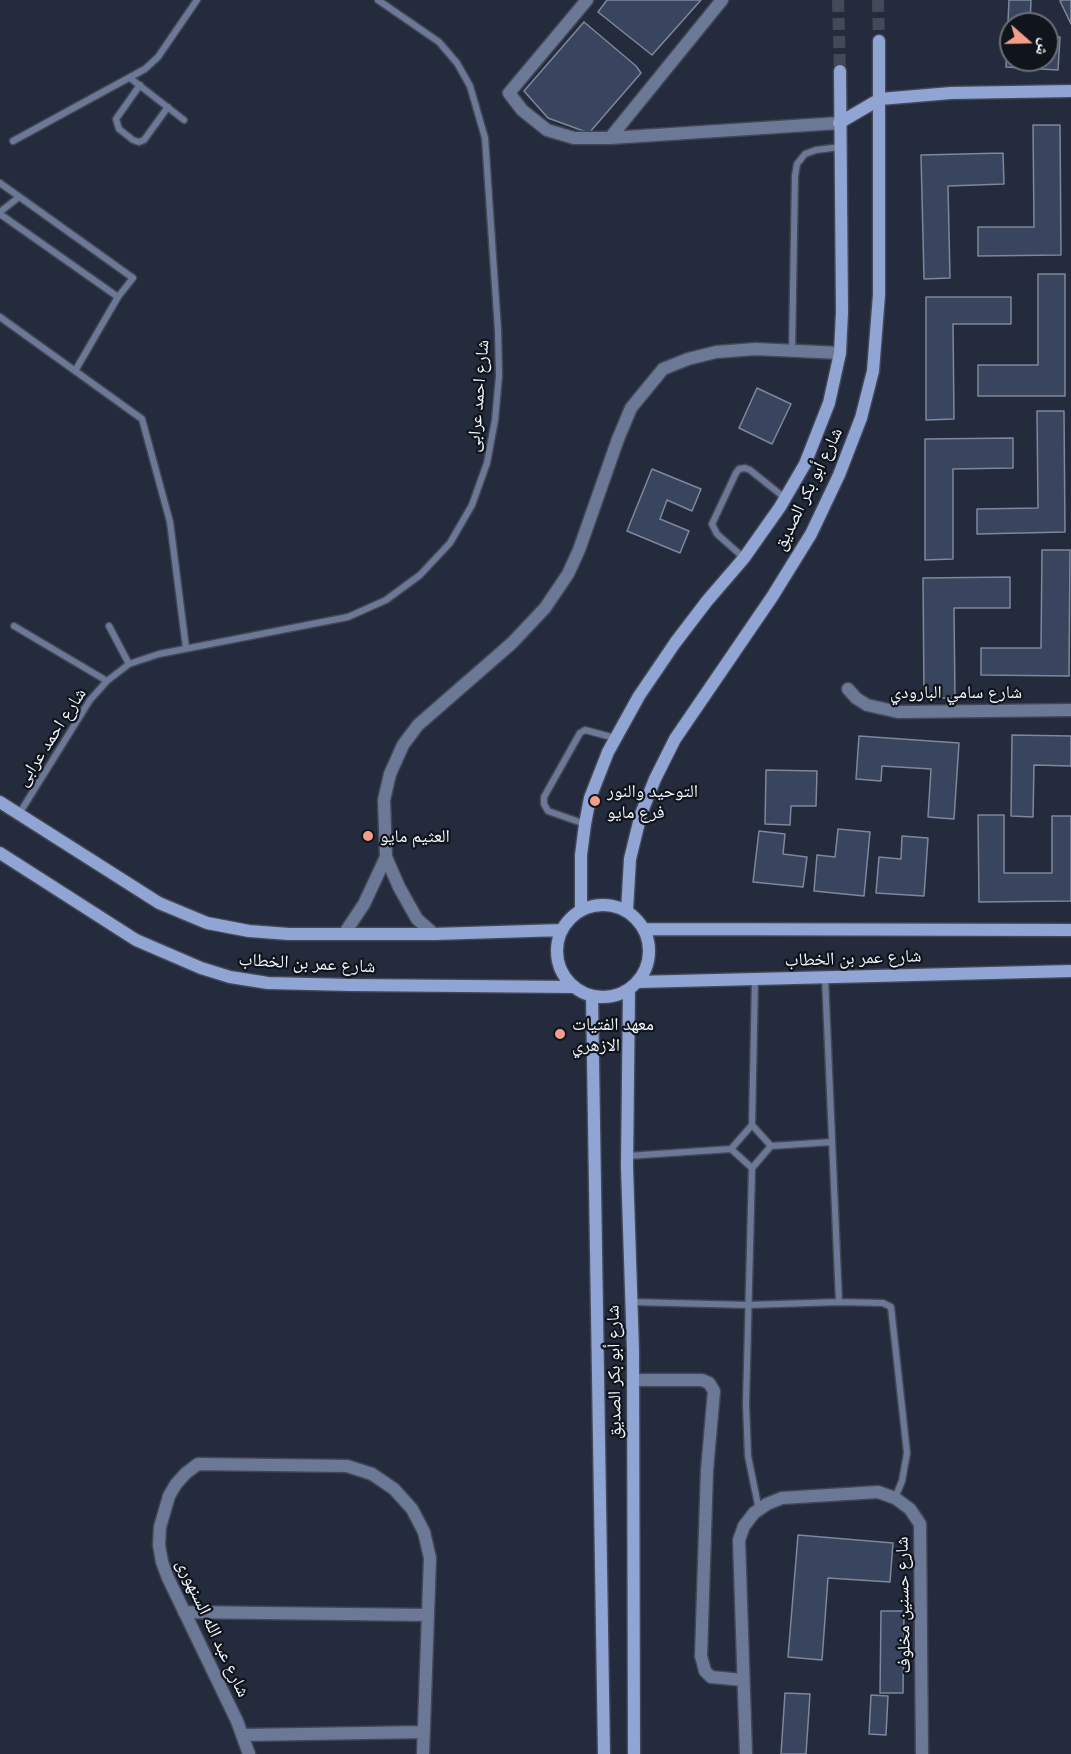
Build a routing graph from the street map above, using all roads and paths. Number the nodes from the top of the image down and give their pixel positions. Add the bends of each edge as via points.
1 (196, 0) edge
2 (378, 0) edge
3 (587, 0) edge
4 (722, 0) edge
5 (879, 41) tunnel mouth
6 (840, 72) tunnel mouth
7 (130, 78) junction
8 (140, 85) junction
9 (1071, 90) edge
10 (880, 99) junction
11 (168, 107) junction
12 (184, 120) dead end
13 (839, 123) junction
14 (610, 138) junction
15 (13, 141) dead end
16 (840, 147) junction
17 (0, 183) edge
18 (19, 197) junction
19 (0, 213) edge
20 (118, 297) junction
21 (0, 317) edge
22 (792, 351) junction
23 (840, 353) junction
24 (75, 371) junction
25 (785, 498) junction
26 (744, 558) junction
27 (14, 626) dead end
28 (109, 626) dead end
29 (186, 648) junction
30 (129, 664) junction
31 (107, 681) junction
32 (848, 689) dead end
33 (1071, 710) edge
34 (615, 738) junction
35 (0, 802) edge
36 (19, 814) junction
37 (585, 824) junction
38 (0, 854) edge
39 (386, 856) junction
40 (581, 909) junction
41 (627, 911) junction
42 (644, 929) junction
43 (562, 930) junction
44 (1071, 930) edge
45 (344, 934) junction
46 (434, 934) junction
47 (1071, 971) edge
48 (825, 977) junction
49 (755, 979) junction
50 (633, 986) junction
51 (573, 987) junction
52 (592, 996) junction
53 (752, 1125) junction
54 (832, 1142) junction
55 (771, 1146) junction
56 (731, 1149) junction
57 (627, 1156) junction
58 (752, 1168) junction
59 (631, 1302) junction
60 (839, 1302) junction
61 (748, 1305) junction
62 (633, 1380) junction
63 (895, 1498) junction
64 (759, 1510) junction
65 (184, 1612) junction
66 (427, 1615) junction
67 (743, 1680) junction
68 (424, 1732) junction
69 (244, 1736) junction
70 (249, 1754) edge
71 (423, 1754) edge
72 (604, 1754) edge
73 (634, 1754) edge
74 (746, 1754) edge
75 (922, 1754) edge

1 - 7 lane via 158,57
2 - 29 lane, شارع احمد عرابى via 439,42 457,63 470,86 485,138 498,330 498,387 487,463 472,505 450,543 420,575 386,600 348,617
3 - 14 street via 509,93 522,110 547,130 574,138
4 - 14 street
5 - 10 street, شارع أبو بكر الصديق
6 - 13 street, شارع أبو بكر الصديق
7 - 8 lane
7 - 15 lane
8 - 11 lane
8 - 11 lane via 116,119 119,129 133,140 144,140
9 - 10 street
10 - 13 street
10 - 41 street, شارع أبو بكر الصديق via 877,322 873,371 861,418 811,534 675,738 655,779 630,859
11 - 12 lane
13 - 14 street
13 - 16 street, شارع أبو بكر الصديق
16 - 22 lane via 805,154 797,164
16 - 23 street, شارع أبو بكر الصديق
17 - 18 lane
18 - 19 lane
18 - 20 lane via 133,278
19 - 20 lane
20 - 24 lane
21 - 24 lane
22 - 23 street
22 - 39 street via 756,349 707,354 663,369 647,386 631,408 568,574 545,608 512,644 418,725 403,745 384,800
23 - 25 street, شارع أبو بكر الصديق via 819,432
24 - 29 lane via 142,419 170,522
25 - 26 street, شارع أبو بكر الصديق
25 - 26 lane via 750,470 739,469 736,473 712,524 717,534
26 - 34 street, شارع أبو بكر الصديق via 675,644
27 - 31 lane
28 - 30 lane
29 - 30 lane, شارع احمد عرابى
30 - 31 lane, شارع احمد عرابى
31 - 36 lane, شارع احمد عرابى via 90,700
32 - 33 street, شارع سامي البارودي via 867,705 898,712
34 - 37 street, شارع أبو بكر الصديق via 590,798
34 - 37 lane via 585,730 580,733 544,797 548,811
35 - 36 street, شارع عمر بن الخطاب
36 - 45 street, شارع عمر بن الخطاب via 159,903 207,923 249,931
37 - 40 street, شارع أبو بكر الصديق
38 - 51 street, شارع عمر بن الخطاب via 136,940 230,977 308,984
39 - 45 street via 364,904
39 - 46 street via 417,919
40 - 41 street via 600,904
40 - 43 street
41 - 42 street
42 - 44 street, شارع عمر بن الخطاب
42 - 50 street via 650,954 646,969
43 - 46 street, شارع عمر بن الخطاب
43 - 51 street via 557,955 560,969
45 - 46 street, شارع عمر بن الخطاب
47 - 48 street, شارع عمر بن الخطاب
48 - 49 street, شارع عمر بن الخطاب
48 - 54 lane
49 - 50 street, شارع عمر بن الخطاب
49 - 53 lane
50 - 52 street via 617,995
50 - 57 street, شارع أبو بكر الصديق
51 - 52 street
52 - 72 street, شارع أبو بكر الصديق
53 - 55 lane
53 - 56 lane
54 - 55 lane
54 - 60 lane
55 - 58 lane
56 - 57 lane
56 - 58 lane
57 - 59 street, شارع أبو بكر الصديق
58 - 61 lane
59 - 61 lane
59 - 62 street, شارع أبو بكر الصديق
60 - 61 lane
60 - 63 lane via 883,1303 893,1311 907,1453
61 - 64 lane via 748,1456
62 - 67 street via 702,1380 714,1391 707,1470 701,1656 711,1677
62 - 73 street, شارع أبو بكر الصديق
63 - 64 street via 878,1492 782,1498
63 - 75 street, شارع حسنين مخلوف via 910,1509 920,1524
64 - 67 street via 744,1526 739,1540
65 - 66 street
65 - 66 street, شارع عبد الله السنهورى via 162,1562 160,1527 176,1484 198,1464 347,1466 372,1474 394,1489 412,1509 424,1532 430,1558
65 - 69 street, شارع عبد الله السنهورى
66 - 68 street, شارع عبد الله السنهورى
67 - 74 street
68 - 69 street
68 - 71 street, شارع عبد الله السنهورى
69 - 70 street, شارع عبد الله السنهورى

